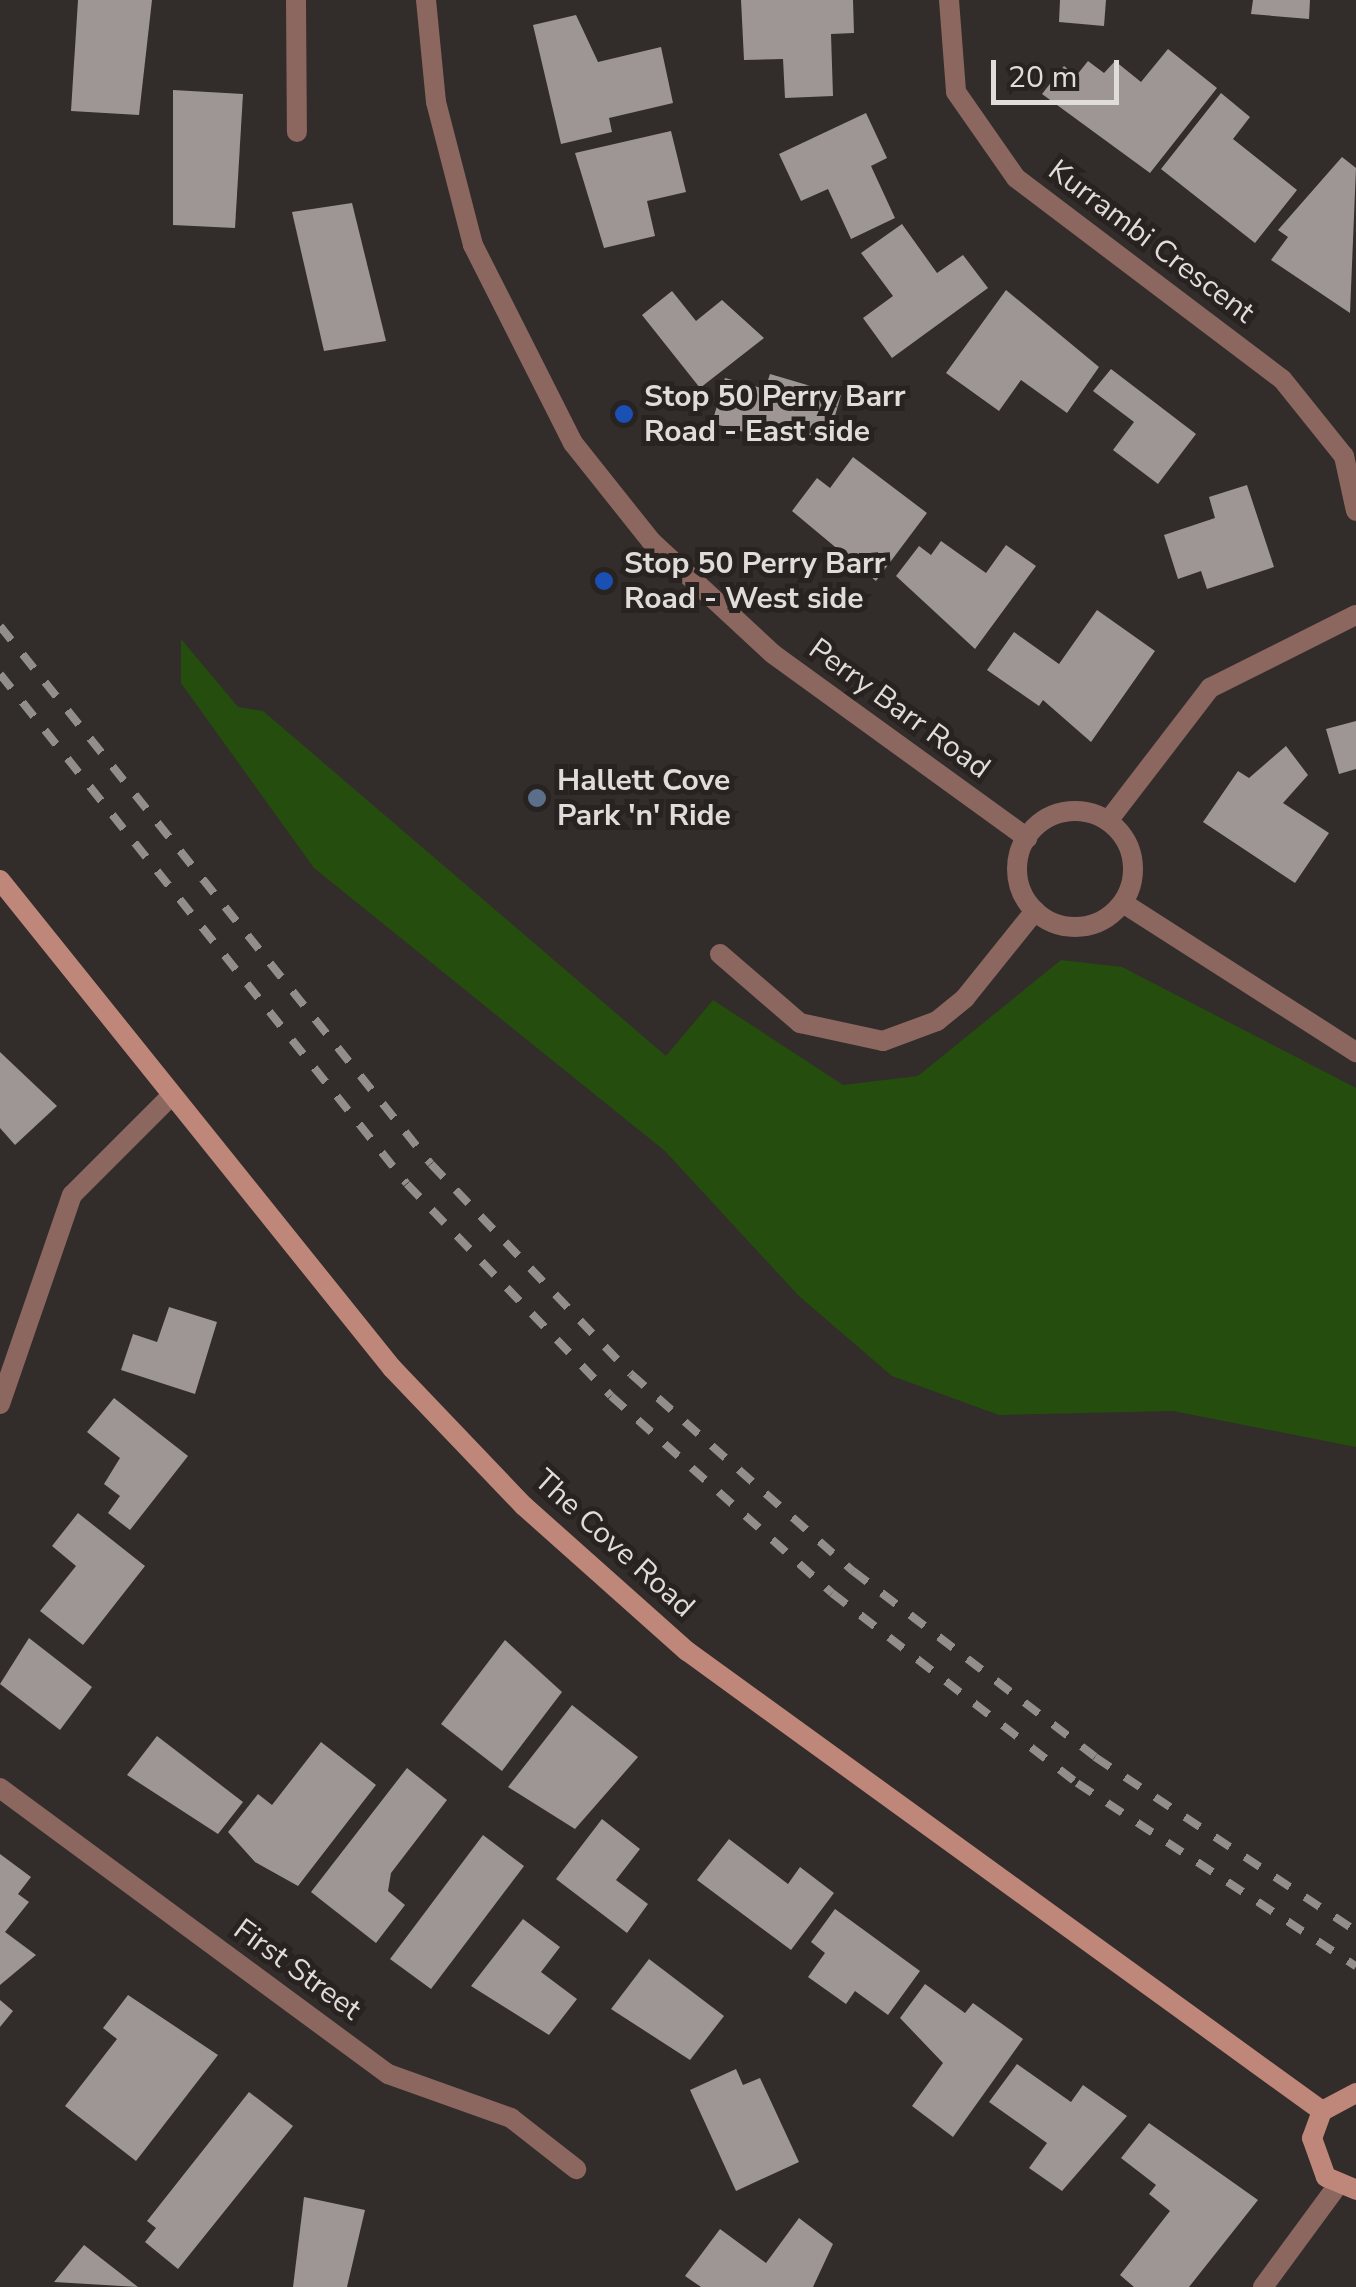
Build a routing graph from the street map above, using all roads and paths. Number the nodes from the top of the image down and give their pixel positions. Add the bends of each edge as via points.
1 (296, 0) edge
2 (426, 0) edge
3 (949, 0) edge
4 (296, 132) dead end
5 (1356, 511) edge
6 (1356, 614) edge
7 (1108, 821) junction
8 (1027, 838) junction
9 (0, 880) edge
10 (1123, 903) junction
11 (1035, 912) junction
12 (720, 954) dead end
13 (1356, 1052) edge
14 (171, 1096) junction
15 (0, 1404) edge
16 (0, 1788) edge
17 (1356, 2093) edge
18 (1322, 2111) junction
19 (576, 2169) dead end
20 (1347, 2188) edge
21 (1263, 2287) edge

1 - 4 street
2 - 8 street, Perry Barr Road via 436,102 472,245 573,442 652,541 772,654
3 - 5 street, Kurrambi Crescent via 956,92 1016,178 1282,379 1344,456
6 - 7 street via 1210,688
7 - 8 street via 1073,811
7 - 10 street via 1130,850
8 - 11 street via 1017,868
9 - 14 street, The Cove Road
10 - 11 street via 1081,928
10 - 13 street
11 - 12 street via 938,1021 882,1041 800,1022
14 - 15 street via 72,1195
14 - 18 street, The Cove Road via 392,1368 524,1506 687,1650
16 - 19 street, First Street via 388,2074 511,2118
17 - 18 street
18 - 20 street via 1313,2152
20 - 21 street

